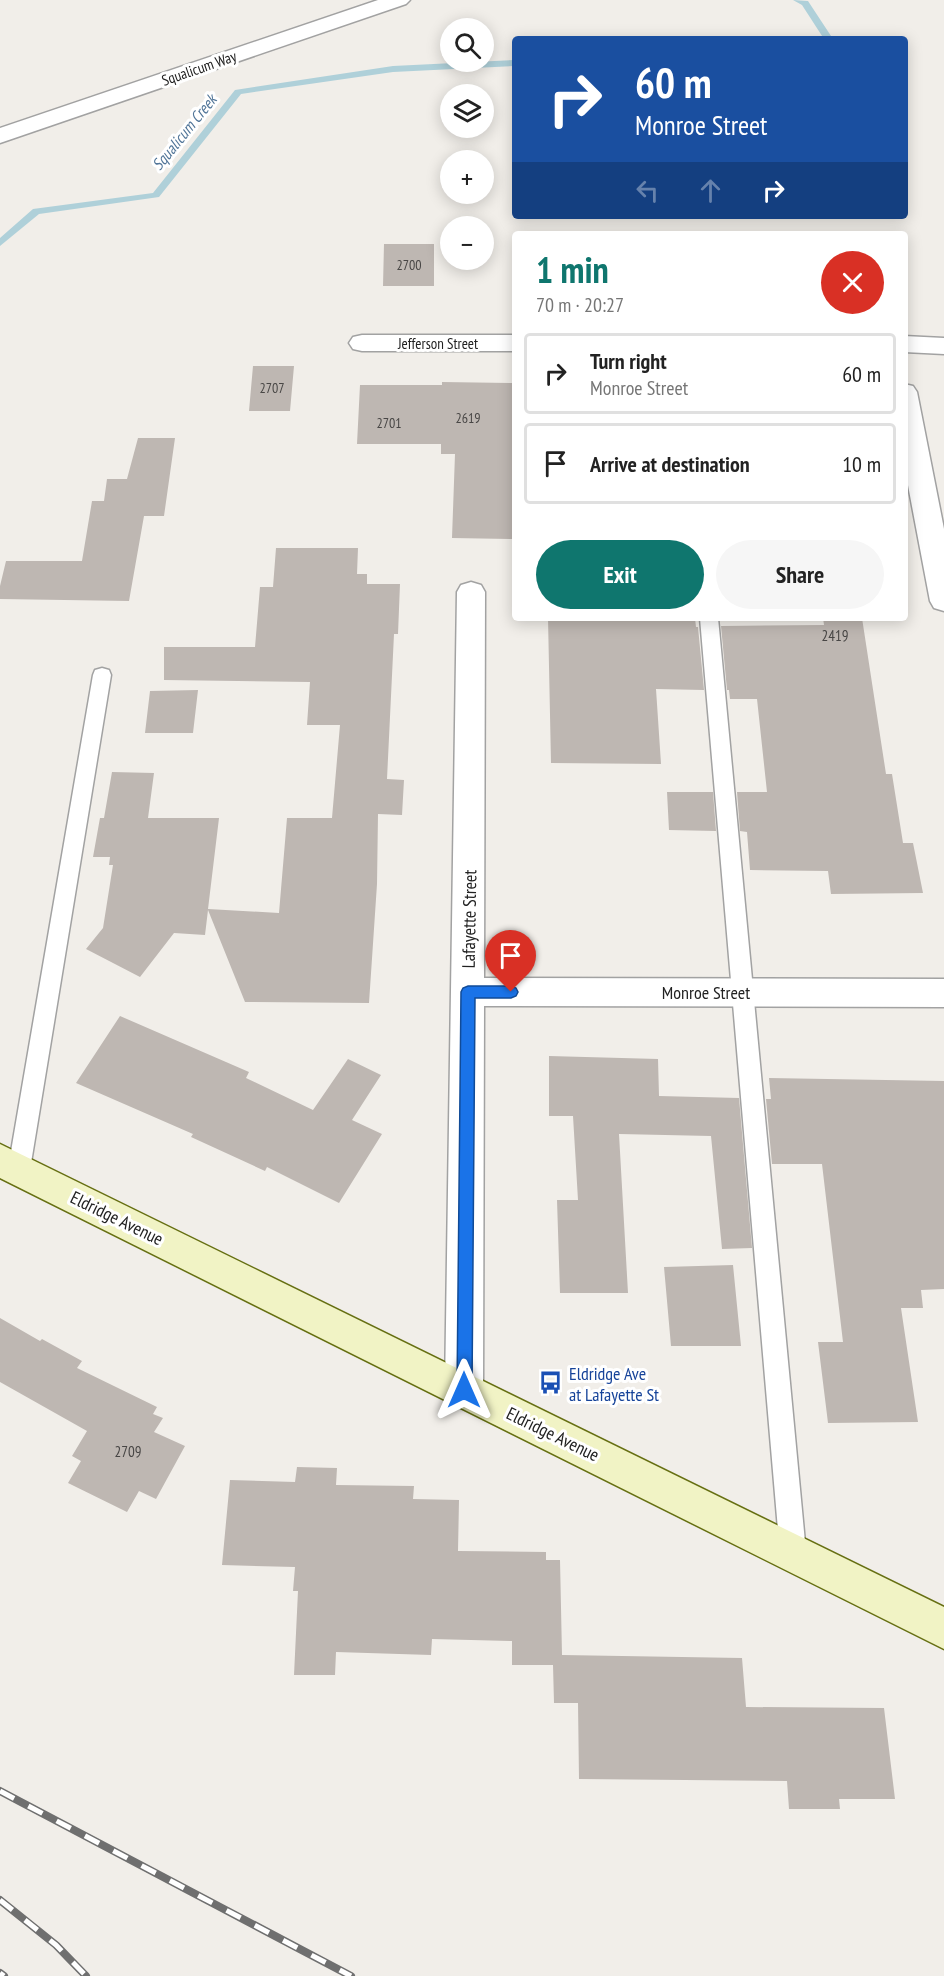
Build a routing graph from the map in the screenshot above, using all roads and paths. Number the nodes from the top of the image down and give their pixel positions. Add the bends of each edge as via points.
1 (399, 0) edge
2 (0, 136) edge
3 (362, 343) dead end
4 (512, 343) edge
5 (908, 344) edge
6 (944, 346) edge
7 (908, 413) edge
8 (471, 592) dead end
9 (944, 601) edge
10 (709, 621) edge
11 (102, 675) dead end
12 (468, 992) junction
13 (742, 992) junction
14 (944, 993) edge
15 (10, 1165) edge
16 (464, 1390) junction
17 (793, 1553) junction
18 (944, 1629) edge

1 - 2 street, Squalicum Way
3 - 4 street, Jefferson Street
5 - 6 street
7 - 9 street
8 - 12 street, Lafayette Street
10 - 13 lane
11 - 15 lane
12 - 13 street, Monroe Street
12 - 16 street, Lafayette Street
13 - 14 street, Monroe Street
13 - 17 lane
15 - 16 main road, Eldridge Avenue
16 - 17 main road, Eldridge Avenue
17 - 18 main road, Eldridge Avenue

